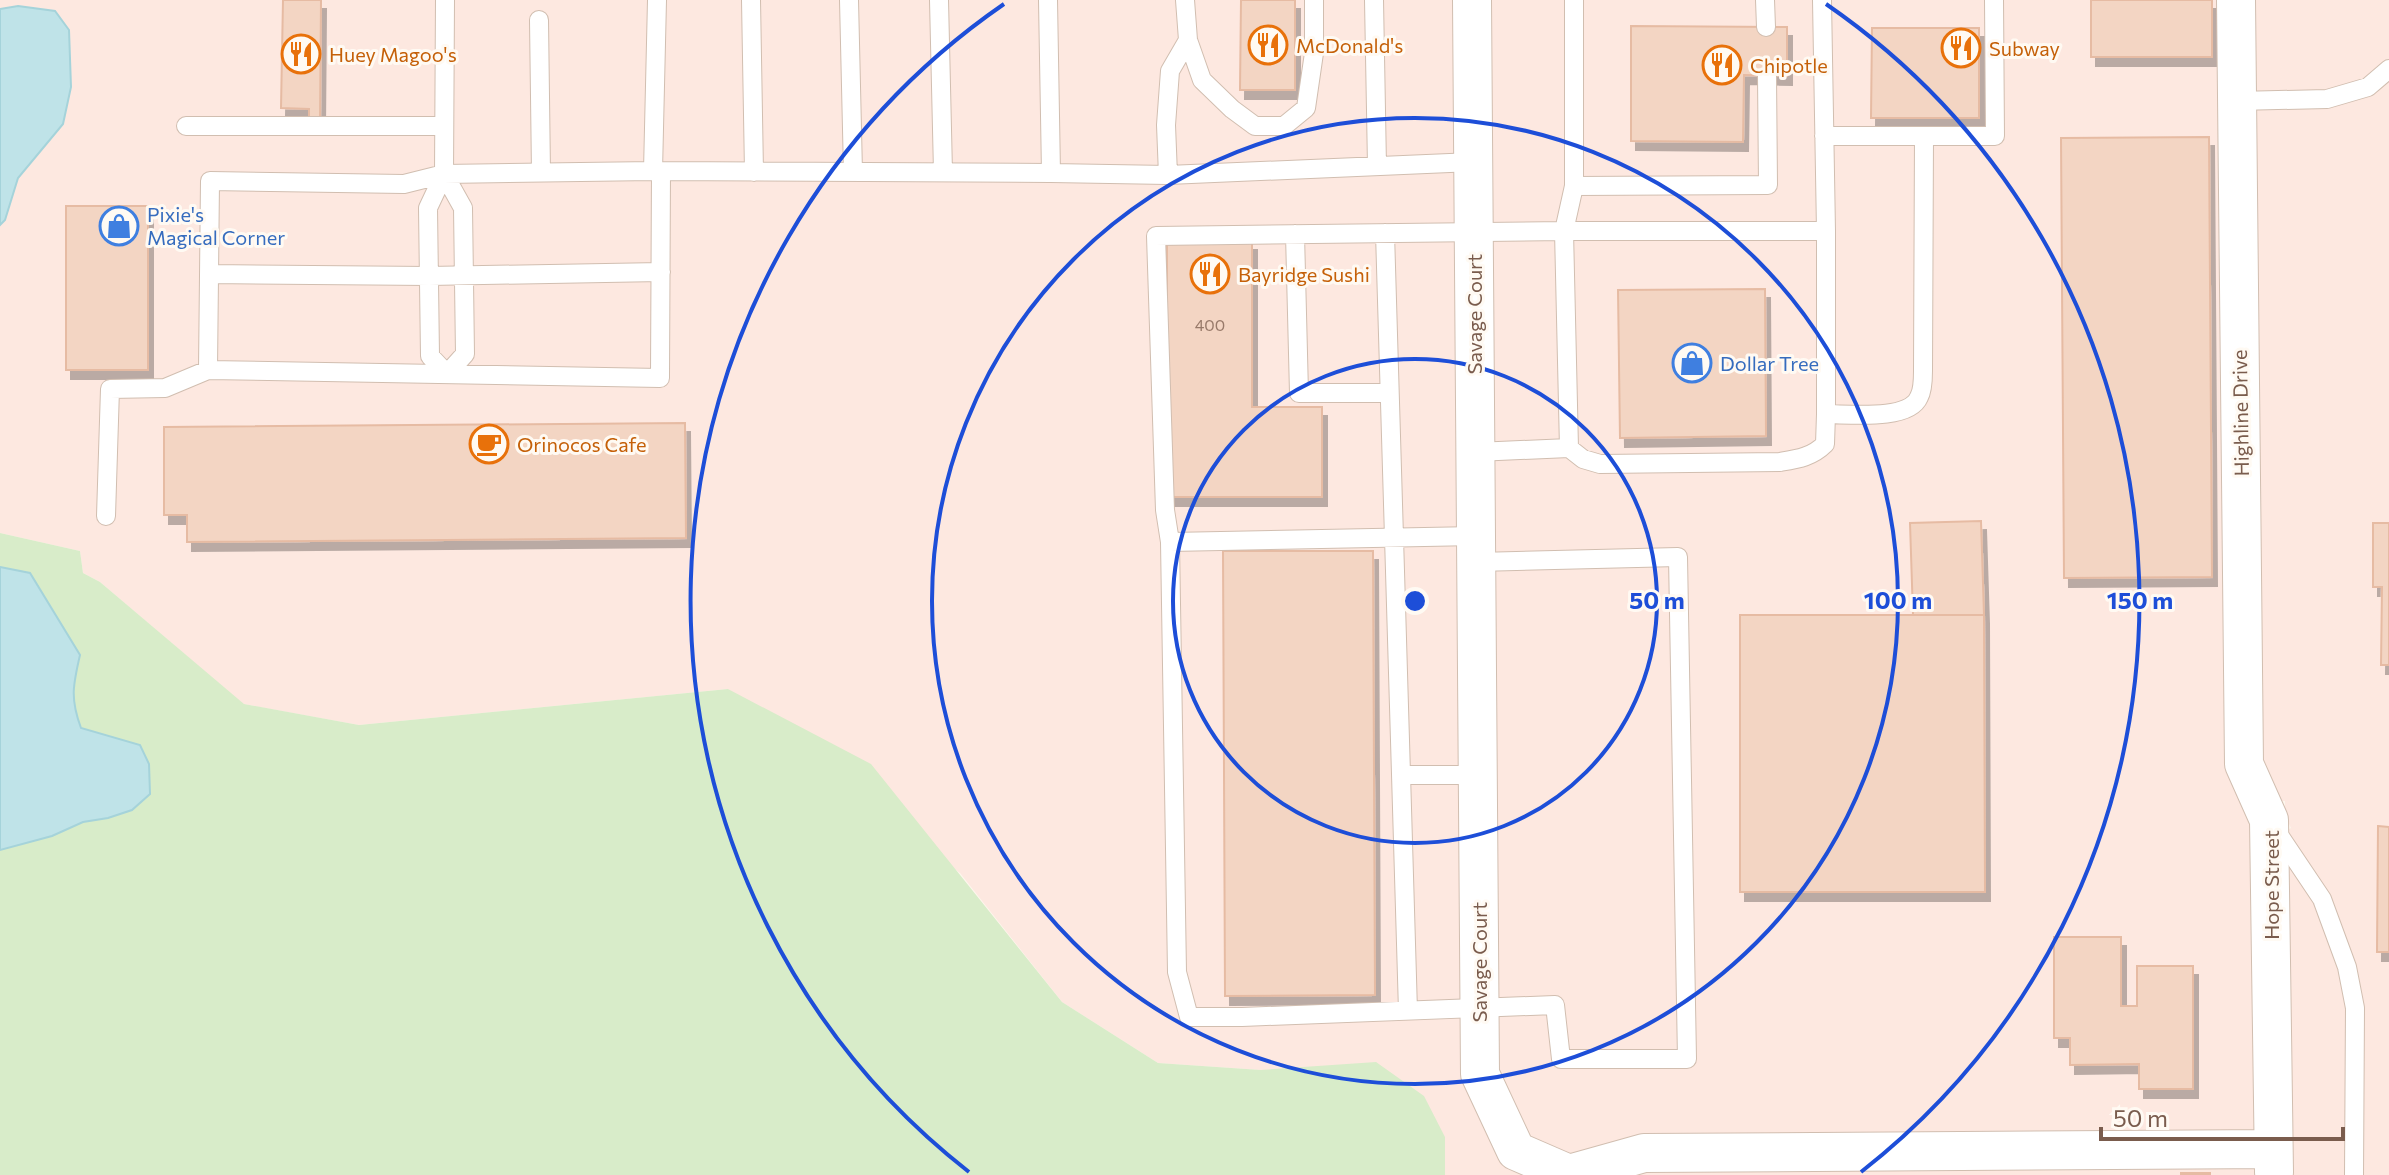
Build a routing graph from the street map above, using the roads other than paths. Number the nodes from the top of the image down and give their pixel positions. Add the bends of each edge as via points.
1 (445, 0) edge
2 (657, 0) edge
3 (751, 0) edge
4 (849, 0) edge
5 (939, 0) edge
6 (1048, 0) edge
7 (1185, 0) edge
8 (1314, 0) edge
9 (1374, 0) edge
10 (1472, 0) edge
11 (1574, 0) edge
12 (1765, 0) edge
13 (1822, 0) edge
14 (1994, 0) edge
15 (2236, 0) edge
16 (539, 20) dead end
17 (1766, 27) dead end
18 (1188, 40) junction
19 (2389, 69) edge
20 (1767, 76) dead end
21 (2237, 101) junction
22 (186, 126) dead end
23 (444, 126) junction
24 (1824, 136) junction
25 (1924, 136) junction
26 (1473, 162) junction
27 (1377, 166) junction
28 (657, 171) junction
29 (754, 172) junction
30 (853, 172) junction
31 (943, 172) junction
32 (541, 173) junction
33 (1051, 173) junction
34 (444, 174) junction
35 (1168, 175) junction
36 (1574, 186) junction
37 (1564, 231) junction
38 (1826, 231) junction
39 (1385, 233) junction
40 (1295, 234) junction
41 (1474, 234) junction
42 (661, 272) junction
43 (209, 274) junction
44 (464, 275) junction
45 (429, 276) junction
46 (208, 370) junction
47 (447, 374) junction
48 (1389, 393) junction
49 (1826, 414) junction
50 (1569, 448) junction
51 (1476, 452) junction
52 (106, 516) dead end
53 (1393, 537) junction
54 (1170, 542) junction
55 (1476, 549) junction
56 (1401, 775) junction
57 (1478, 775) junction
58 (2269, 820) junction
59 (1480, 1009) junction
60 (1408, 1011) junction
61 (2273, 1162) edge
62 (1934, 1163) edge
63 (1582, 1173) edge
64 (2354, 1175) edge

1 - 23 lane
2 - 28 lane
3 - 29 lane
4 - 30 lane
5 - 31 lane
6 - 33 lane
7 - 18 lane
8 - 18 lane via 1306,108 1284,126 1255,126 1232,109 1202,80
9 - 27 lane
10 - 26 street, Savage Court
11 - 36 lane
12 - 17 lane
13 - 24 lane
14 - 25 lane via 1995,136
15 - 21 street, Highline Drive
16 - 32 lane
18 - 35 lane via 1170,71
19 - 21 lane via 2368,87 2327,99
20 - 36 lane via 1768,185
21 - 58 street, Highline Drive via 2244,764
22 - 23 lane
23 - 34 lane
24 - 25 lane
24 - 38 lane
25 - 49 lane via 1919,399 1899,412
26 - 27 lane
26 - 41 street, Savage Court
27 - 35 lane
28 - 29 lane
28 - 32 lane
28 - 42 lane
29 - 30 lane
30 - 31 lane
31 - 33 lane
32 - 34 lane
33 - 35 lane
34 - 43 lane via 404,184 210,181
34 - 44 lane via 463,208
34 - 45 lane via 428,208
36 - 37 lane
37 - 38 lane
37 - 41 lane
37 - 50 lane
38 - 49 lane
39 - 40 lane
39 - 41 lane
39 - 48 lane
40 - 48 lane via 1299,393
40 - 54 lane via 1156,236
41 - 51 street, Savage Court
42 - 44 lane
42 - 47 lane via 660,378
43 - 45 lane
43 - 46 lane
44 - 45 lane
44 - 47 lane via 465,354
45 - 47 lane via 430,356
46 - 47 lane
46 - 52 lane via 165,388 110,389
48 - 53 lane
49 - 50 lane via 1825,444 1805,458 1780,462 1600,464
50 - 51 lane
51 - 55 street, Savage Court
53 - 54 lane
53 - 55 lane
53 - 56 lane
54 - 60 lane via 1177,972 1189,1017
55 - 57 street, Savage Court
55 - 59 lane via 1678,557 1687,1059 1561,1059 1555,1005
56 - 57 lane
56 - 60 lane
57 - 59 street, Savage Court
58 - 61 street, Hope Street
58 - 64 lane, Hope Street via 2322,899 2347,967 2355,1008
59 - 60 lane
59 - 63 street, Savage Court via 1480,1074 1516,1151 1569,1174
61 - 62 street, Savage Court via 2159,1156
62 - 63 street, Savage Court via 1644,1153

